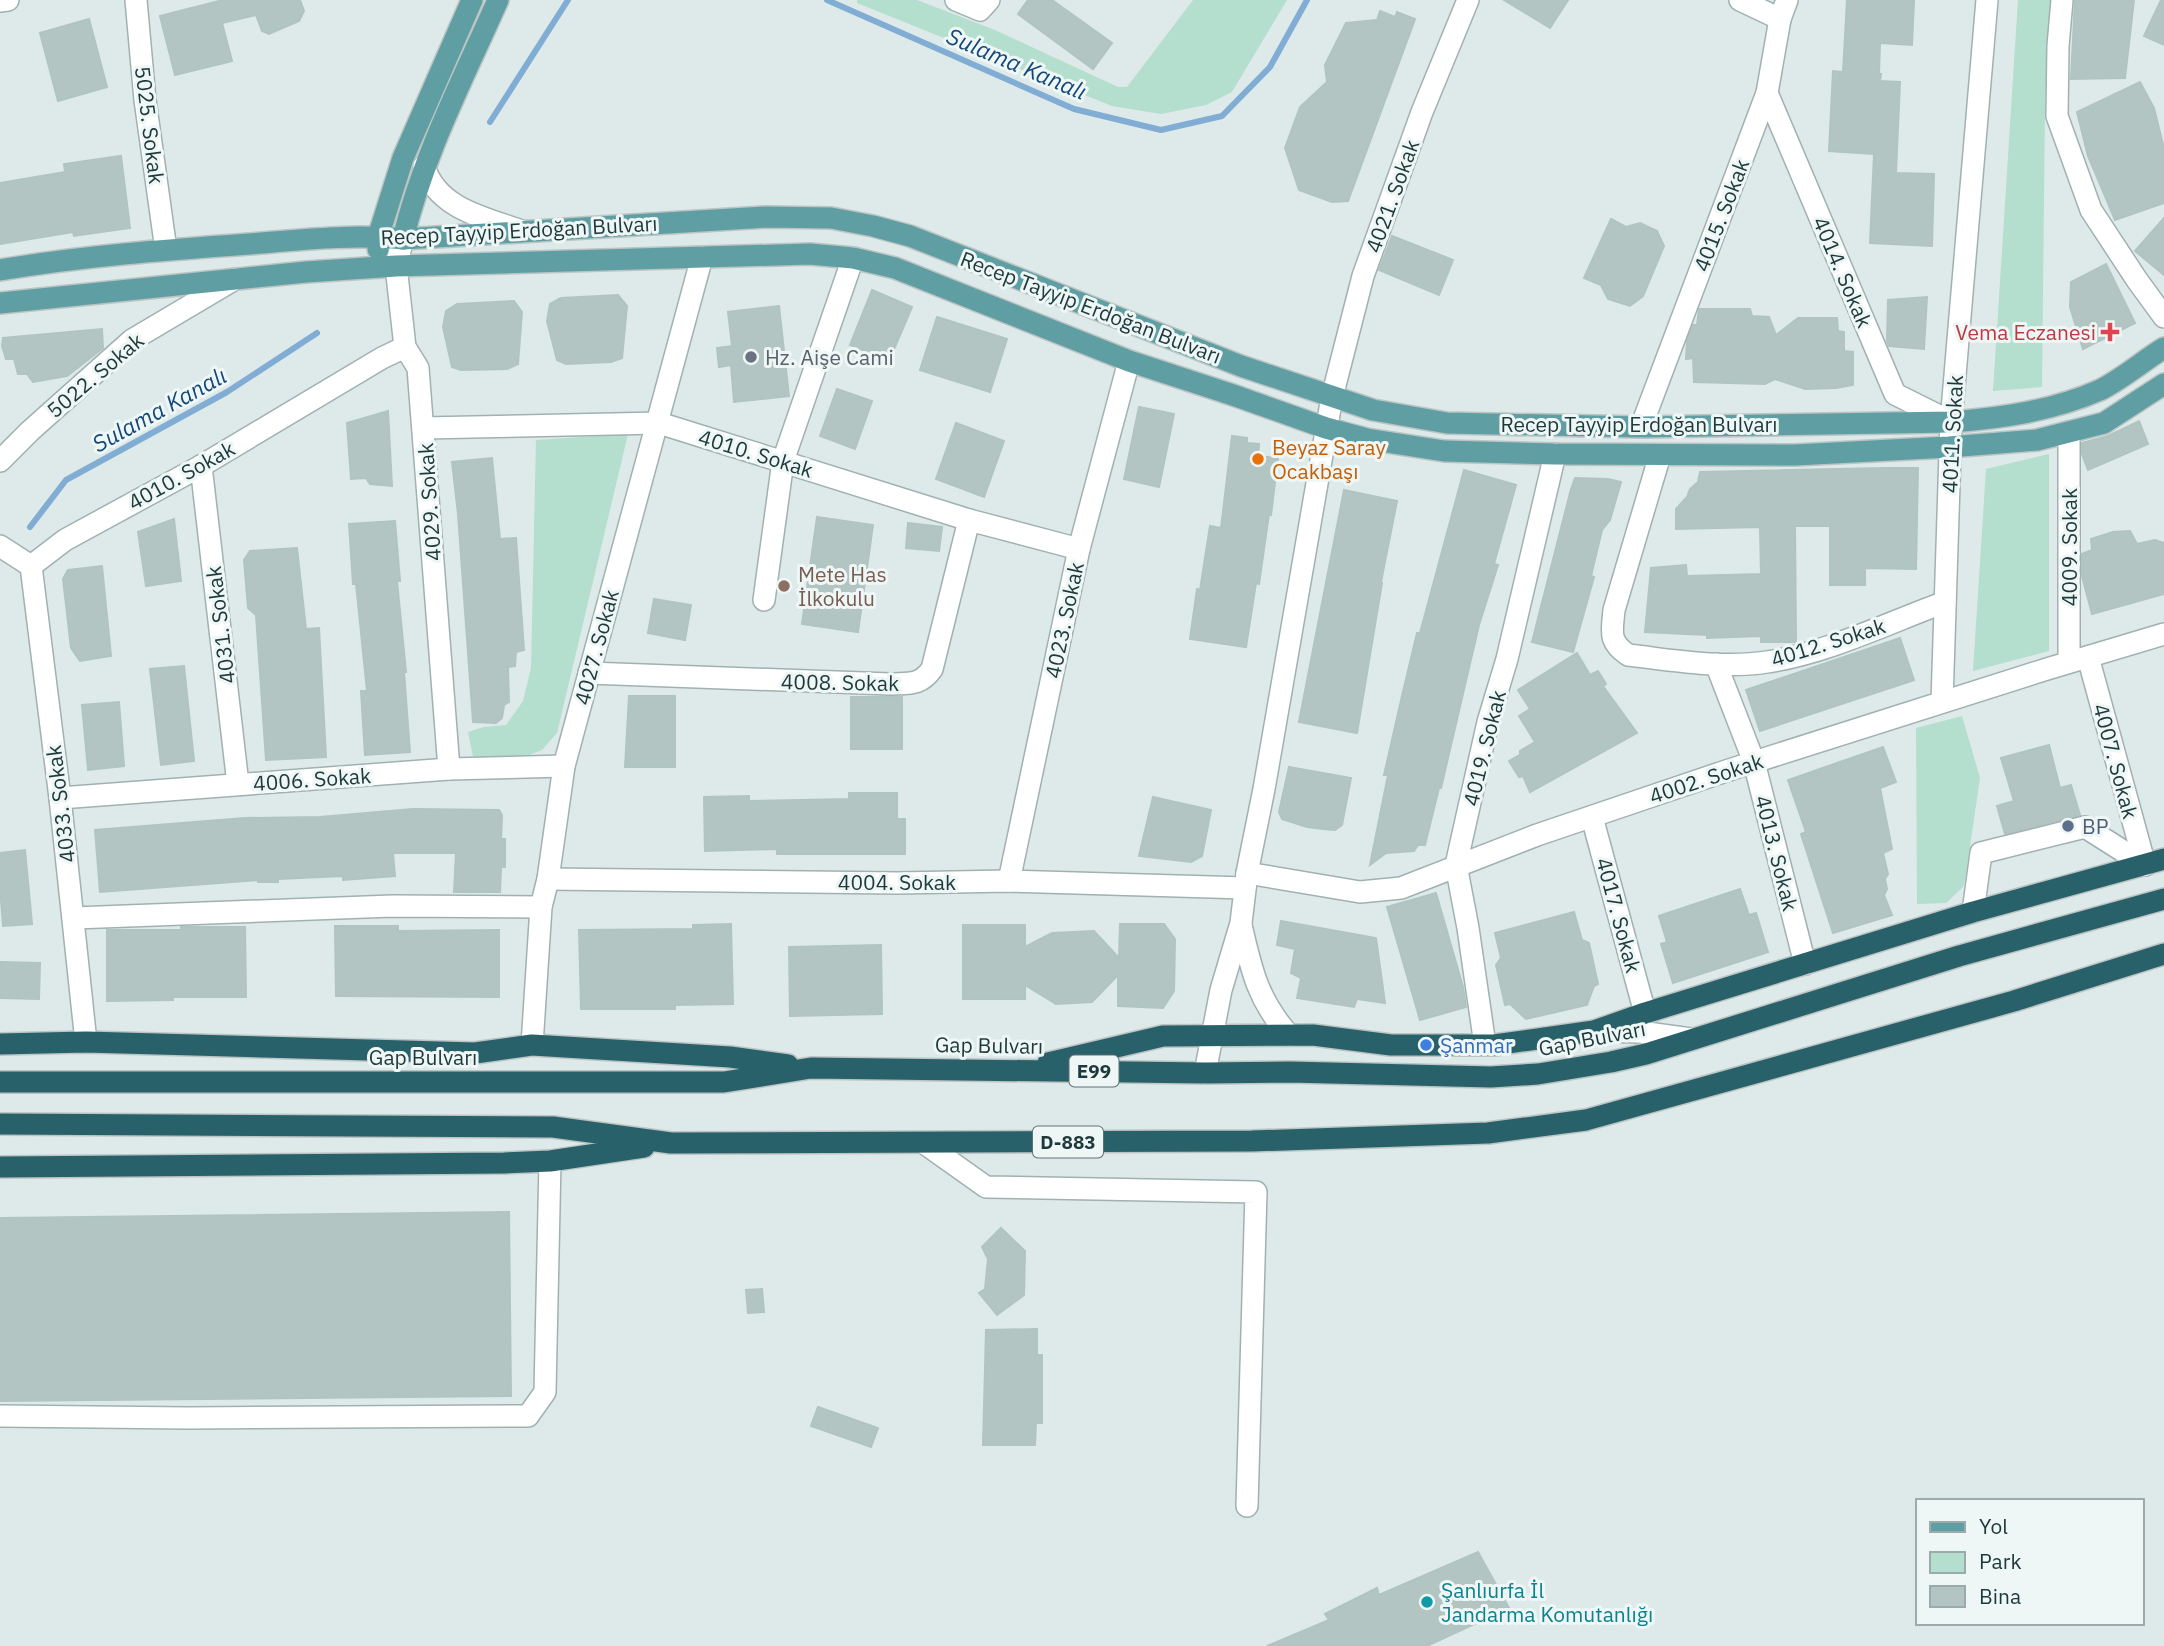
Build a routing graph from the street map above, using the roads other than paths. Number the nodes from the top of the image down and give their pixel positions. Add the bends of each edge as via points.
1 (8, 0) edge
2 (136, 0) edge
3 (498, 0) edge
4 (956, 0) edge
5 (989, 0) edge
6 (1468, 0) edge
7 (1740, 0) edge
8 (1987, 0) edge
9 (2062, 0) edge
10 (0, 1) edge
11 (470, 1) edge
12 (1783, 9) edge
13 (1768, 93) junction
14 (424, 166) junction
15 (523, 231) junction
16 (378, 237) junction
17 (403, 239) junction
18 (166, 250) junction
19 (702, 257) junction
20 (853, 258) junction
21 (387, 266) junction
22 (0, 270) edge
23 (235, 279) junction
24 (0, 303) edge
25 (2164, 317) edge
26 (405, 347) junction
27 (2164, 348) edge
28 (1129, 361) junction
29 (2164, 384) edge
30 (1332, 397) junction
31 (1951, 422) junction
32 (659, 423) junction
33 (1641, 427) junction
34 (424, 428) junction
35 (1325, 428) junction
36 (2069, 432) junction
37 (1950, 447) junction
38 (1555, 454) junction
39 (1660, 455) junction
40 (0, 461) edge
41 (783, 461) junction
42 (201, 466) junction
43 (969, 520) junction
44 (0, 546) edge
45 (1079, 549) junction
46 (31, 566) junction
47 (764, 600) dead end
48 (1945, 602) junction
49 (2164, 634) edge
50 (2078, 660) junction
51 (1716, 664) junction
52 (589, 673) junction
53 (1942, 702) junction
54 (1754, 762) junction
55 (564, 766) junction
56 (449, 769) junction
57 (238, 784) junction
58 (60, 798) junction
59 (1592, 817) junction
60 (2154, 862) edge
61 (1457, 865) junction
62 (548, 879) junction
63 (1009, 881) junction
64 (1246, 881) junction
65 (2164, 899) edge
66 (541, 907) junction
67 (1973, 912) junction
68 (74, 918) junction
69 (1241, 923) junction
70 (2164, 954) edge
71 (1805, 964) junction
72 (2164, 965) edge
73 (2114, 969) junction
74 (1645, 1013) junction
75 (1594, 1031) junction
76 (1289, 1035) junction
77 (1212, 1036) junction
78 (1691, 1040) junction
79 (86, 1042) junction
80 (0, 1044) edge
81 (533, 1045) junction
82 (1485, 1045) junction
83 (811, 1068) junction
84 (1016, 1070) junction
85 (1205, 1073) junction
86 (0, 1082) edge
87 (0, 1124) edge
88 (671, 1143) junction
89 (924, 1143) junction
90 (550, 1160) junction
91 (0, 1167) edge
92 (0, 1416) edge
93 (1247, 1506) dead end

1 - 10 street
2 - 18 street, 5025. Sokak
3 - 14 main road
4 - 5 street via 980,10
6 - 30 street, 4021. Sokak via 1363,276
7 - 12 street
8 - 31 street, 4011. Sokak
9 - 25 street via 2057,116 2091,210
11 - 16 main road via 403,158
12 - 13 street, 4015. Sokak
13 - 31 street, 4014. Sokak via 1895,394
13 - 33 street, 4015. Sokak
14 - 15 street via 428,180 448,202
14 - 17 main road
15 - 17 main road, Recep Tayyip Erdoğan Bulvarı
15 - 30 main road, Recep Tayyip Erdoğan Bulvarı via 766,217 831,218 873,226 910,236
16 - 17 main road, Recep Tayyip Erdoğan Bulvarı
16 - 18 main road, Recep Tayyip Erdoğan Bulvarı
16 - 21 main road
17 - 21 street, 4029. Sokak
18 - 22 main road, Recep Tayyip Erdoğan Bulvarı
19 - 20 main road, Recep Tayyip Erdoğan Bulvarı via 810,254
19 - 21 main road, Recep Tayyip Erdoğan Bulvarı
19 - 32 street, 4027. Sokak
20 - 28 main road, Recep Tayyip Erdoğan Bulvarı via 895,268
20 - 41 street
21 - 23 main road, Recep Tayyip Erdoğan Bulvarı
21 - 26 street, 4029. Sokak
23 - 24 main road, Recep Tayyip Erdoğan Bulvarı
23 - 40 street, 5022. Sokak via 132,340
26 - 34 street, 4029. Sokak via 418,368
26 - 42 street, 4010. Sokak
27 - 31 main road, Recep Tayyip Erdoğan Bulvarı via 2102,389 2056,407
28 - 35 main road, Recep Tayyip Erdoğan Bulvarı
28 - 45 street, 4023. Sokak
29 - 36 main road, Recep Tayyip Erdoğan Bulvarı via 2104,423
30 - 33 main road, Recep Tayyip Erdoğan Bulvarı via 1373,410 1447,423
30 - 35 street, 4021. Sokak
31 - 33 main road, Recep Tayyip Erdoğan Bulvarı
31 - 37 street, 4011. Sokak
32 - 34 street, 4010. Sokak
32 - 41 street, 4010. Sokak
32 - 52 street, 4027. Sokak
34 - 56 street, 4029. Sokak
35 - 38 main road, Recep Tayyip Erdoğan Bulvarı via 1444,451
35 - 64 street, 4021. Sokak
36 - 37 main road, Recep Tayyip Erdoğan Bulvarı via 2037,440
36 - 50 street, 4009. Sokak
37 - 39 main road, Recep Tayyip Erdoğan Bulvarı via 1795,455
37 - 48 street, 4011. Sokak
38 - 39 main road, Recep Tayyip Erdoğan Bulvarı
38 - 61 street, 4019. Sokak
39 - 51 street, 4012. Sokak via 1614,610 1612,636 1628,654
41 - 43 street, 4010. Sokak
41 - 47 street
42 - 46 street, 4010. Sokak via 65,540
42 - 57 street, 4031. Sokak
43 - 45 street, 4010. Sokak
43 - 52 street, 4008. Sokak via 932,669 925,679 890,684
44 - 46 street
45 - 63 street, 4023. Sokak
46 - 58 street, 4033. Sokak
48 - 51 street, 4012. Sokak via 1822,648 1766,662
48 - 53 street, 4011. Sokak
49 - 50 street, 4002. Sokak
50 - 53 street, 4002. Sokak
50 - 60 street, 4007. Sokak
51 - 54 street, 4013. Sokak
52 - 55 street, 4027. Sokak
53 - 54 street, 4002. Sokak
54 - 59 street, 4002. Sokak
54 - 71 street, 4013. Sokak
55 - 56 street, 4006. Sokak
55 - 62 street, 4027. Sokak
56 - 57 street, 4006. Sokak
57 - 58 street, 4006. Sokak
58 - 68 street, 4033. Sokak
59 - 61 street, 4002. Sokak
59 - 74 street, 4017. Sokak
60 - 67 highway
60 - 67 street via 2085,827 1981,853
61 - 64 street, 4002. Sokak via 1401,888 1360,891
61 - 82 street, 4019. Sokak
62 - 63 street, 4004. Sokak
62 - 66 street, 4027. Sokak
63 - 64 street, 4004. Sokak
64 - 69 street, 4021. Sokak
65 - 78 highway, Gap Bulvarı / E99 via 1936,963
66 - 68 street via 392,906
66 - 81 street, 4027. Sokak
67 - 71 highway
68 - 79 street, 4033. Sokak
69 - 76 street via 1262,998
69 - 77 street
70 - 73 highway
71 - 74 highway
72 - 73 highway, D-883
73 - 89 highway, D-883 via 1586,1120 1488,1133 1252,1141
74 - 75 highway
75 - 78 street
75 - 82 highway
76 - 77 highway
76 - 82 highway via 1391,1045
77 - 84 highway via 1163,1036
77 - 85 street
78 - 85 highway, Gap Bulvarı / E99 via 1611,1062 1538,1074
79 - 80 highway
79 - 81 highway via 475,1053
81 - 83 highway via 730,1057
83 - 84 highway, Gap Bulvarı / E99
83 - 86 highway, Gap Bulvarı / E99 via 724,1082
84 - 85 highway, Gap Bulvarı / E99
87 - 88 highway, D-883 via 553,1127
88 - 89 highway, D-883
88 - 90 highway
89 - 93 street via 986,1186 1256,1192
90 - 91 highway
90 - 92 street via 545,1392 528,1416

